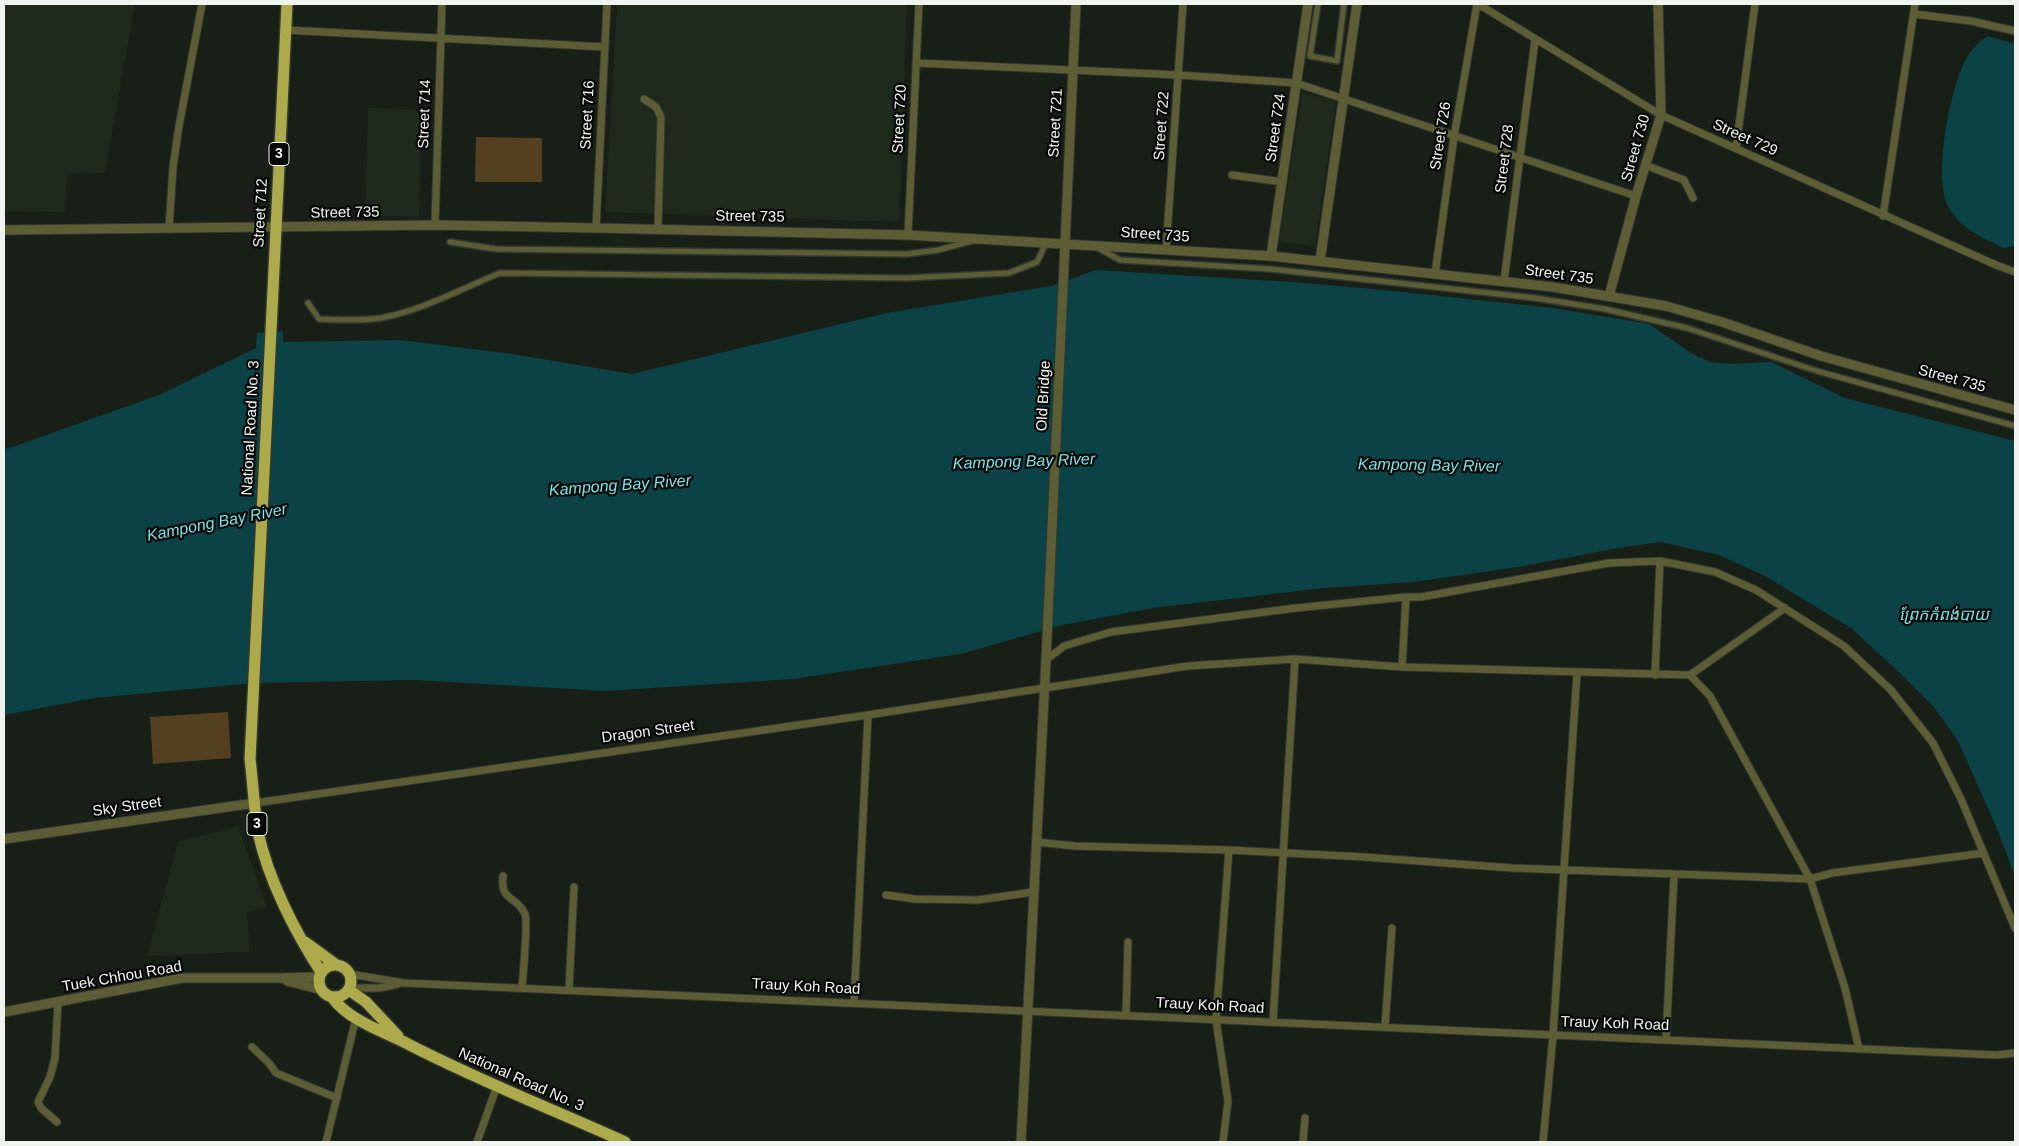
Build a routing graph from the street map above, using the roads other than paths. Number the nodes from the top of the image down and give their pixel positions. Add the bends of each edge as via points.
1 (202, 4) edge
2 (287, 4) edge
3 (442, 4) edge
4 (607, 4) edge
5 (919, 4) edge
6 (1076, 4) edge
7 (1183, 4) edge
8 (1308, 4) edge
9 (1318, 4) edge
10 (1344, 4) edge
11 (1357, 4) edge
12 (1477, 4) edge
13 (1658, 4) edge
14 (1755, 4) edge
15 (1915, 4) edge
16 (1914, 14) junction
17 (286, 30) junction
18 (2015, 31) edge
19 (441, 37) junction
20 (1535, 40) junction
21 (605, 47) junction
22 (916, 63) junction
23 (1073, 70) junction
24 (1179, 75) junction
25 (1296, 83) junction
26 (1343, 98) junction
27 (644, 99) dead end
28 (1661, 115) junction
29 (1454, 137) junction
30 (1736, 148) junction
31 (1518, 158) junction
32 (1645, 165) junction
33 (1232, 175) dead end
34 (1283, 182) junction
35 (1636, 196) junction
36 (1692, 198) dead end
37 (1883, 216) junction
38 (435, 226) junction
39 (275, 228) junction
40 (596, 228) junction
41 (169, 229) junction
42 (658, 229) junction
43 (4, 230) edge
44 (908, 235) junction
45 (982, 239) junction
46 (450, 242) dead end
47 (1046, 242) junction
48 (1064, 243) junction
49 (1091, 245) junction
50 (1166, 250) junction
51 (1271, 256) junction
52 (1064, 260) joint
53 (1320, 261) junction
54 (2015, 272) edge
55 (1435, 274) junction
56 (1504, 281) junction
57 (1609, 296) junction
58 (308, 303) dead end
59 (273, 305) joint
60 (2015, 410) edge
61 (2015, 426) edge
62 (1660, 561) junction
63 (1406, 597) junction
64 (1785, 608) junction
65 (1046, 656) junction
66 (1295, 659) junction
67 (1402, 667) junction
68 (1577, 673) junction
69 (1656, 675) junction
70 (1690, 675) junction
71 (1044, 688) junction
72 (868, 715) junction
73 (254, 802) junction
74 (4, 839) edge
75 (1036, 842) junction
76 (1229, 850) junction
77 (1285, 853) junction
78 (1984, 853) junction
79 (1564, 870) junction
80 (1674, 875) junction
81 (503, 876) dead end
82 (1810, 879) junction
83 (574, 887) dead end
84 (1033, 892) junction
85 (886, 895) dead end
86 (1392, 928) dead end
87 (2015, 928) edge
88 (300, 938) junction
89 (1128, 942) dead end
90 (334, 964) junction
91 (320, 974) junction
92 (350, 974) junction
93 (277, 978) junction
94 (404, 983) junction
95 (522, 988) junction
96 (349, 989) junction
97 (322, 990) junction
98 (569, 990) junction
99 (332, 997) junction
100 (58, 1002) junction
101 (854, 1003) junction
102 (1027, 1011) junction
103 (4, 1012) edge
104 (1126, 1016) junction
105 (356, 1018) junction
106 (1216, 1020) junction
107 (1273, 1022) junction
108 (1384, 1028) junction
109 (1553, 1035) junction
110 (1666, 1040) junction
111 (406, 1044) junction
112 (252, 1047) dead end
113 (1859, 1049) junction
114 (2015, 1053) edge
115 (496, 1086) junction
116 (337, 1098) junction
117 (1305, 1118) dead end
118 (57, 1122) dead end
119 (326, 1142) edge
120 (477, 1142) edge
121 (625, 1142) edge
122 (1021, 1142) edge
123 (1223, 1142) edge
124 (1303, 1142) edge
125 (1543, 1142) edge

1 - 41 street via 179,126
2 - 17 highway, Street 712 / 3
3 - 19 street, Street 714
4 - 21 street, Street 716
5 - 22 street, Street 720
6 - 23 street, Street 721
7 - 24 street, Street 722
8 - 25 street, Street 724
9 - 10 street via 1310,56 1336,61
11 - 26 street
12 - 20 street, Street 729
12 - 29 street, Street 726
13 - 28 street, Street 730
14 - 30 street
15 - 16 street
16 - 18 street via 1971,21
16 - 37 street
17 - 19 street
17 - 39 highway, Street 712 / 3
19 - 21 street
19 - 38 street, Street 714
20 - 28 street, Street 729
20 - 31 street, Street 728
21 - 40 street, Street 716
22 - 23 street
22 - 44 street, Street 720
23 - 24 street
23 - 48 street, Street 721
24 - 25 street
24 - 50 street, Street 722
25 - 26 street
25 - 34 street, Street 724
26 - 29 street
26 - 53 street
27 - 42 street via 656,107 661,117
28 - 30 street, Street 729
28 - 32 street, Street 730
29 - 31 street
29 - 55 street, Street 726
30 - 37 street, Street 729
31 - 35 street
31 - 56 street, Street 728
32 - 35 street, Street 730
32 - 36 street via 1684,180
33 - 34 street
34 - 51 street, Street 724
35 - 57 street, Street 730
37 - 54 street, Street 729
38 - 39 street, Street 735
38 - 40 street, Street 735
39 - 41 street, Street 735
39 - 59 highway, Street 712 / 3
40 - 42 street, Street 735
41 - 43 street, Street 735
42 - 44 street, Street 735
44 - 45 street, Street 735
45 - 46 street via 907,254 496,249
45 - 47 street, Street 735
47 - 48 street, Street 735
47 - 58 street via 1037,262 1009,273 908,278 500,273 425,305 380,318 319,319
48 - 49 street, Street 735
48 - 52 street, Street 721
49 - 50 street, Street 735
49 - 61 street via 1120,260 1289,271 1535,298 1605,310 1687,328 1816,371
50 - 51 street, Street 735
51 - 53 street, Street 735
52 - 65 street, Old Bridge
53 - 55 street, Street 735
55 - 56 street, Street 735
56 - 57 street, Street 735
57 - 60 street, Street 735 via 1691,313 1821,356
59 - 73 highway, National Road No. 3 / 3 via 252,702 250,759
62 - 63 street via 1608,563
62 - 64 street via 1715,572 1756,590
62 - 69 street
63 - 65 street via 1111,632 1064,646
63 - 67 street
64 - 70 street
64 - 78 street via 1844,646 1891,690 1933,743
65 - 71 street, Old Bridge
66 - 67 street, Dragon Street
66 - 71 street, Dragon Street via 1188,666
66 - 77 street
67 - 68 street, Dragon Street
68 - 69 street, Dragon Street
68 - 79 street
69 - 70 street, Dragon Street
70 - 82 street via 1710,696
71 - 72 street, Dragon Street
71 - 75 street, Old Bridge
72 - 73 street, Dragon Street
72 - 101 street
73 - 74 street, Sky Street
73 - 88 highway, 3 via 266,863
75 - 76 street via 1114,848
75 - 84 street, Old Bridge
76 - 77 street
76 - 106 street
77 - 79 street
77 - 107 street
78 - 82 street via 1832,873
78 - 87 street
79 - 80 street
79 - 109 street
80 - 82 street
80 - 110 street
81 - 95 street via 503,891 526,916
82 - 113 street via 1845,988
83 - 98 street
84 - 85 street via 978,900
84 - 102 street, Old Bridge
86 - 108 street
88 - 90 highway, 3
88 - 91 highway, 3
89 - 104 street
90 - 91 highway
90 - 92 highway via 344,967
91 - 93 street, Tuek Chhou Road
91 - 97 highway
92 - 94 street
92 - 96 highway
93 - 97 street, Tuek Chhou Road
93 - 100 street, Tuek Chhou Road via 182,978
94 - 95 street, Trauy Koh Road
94 - 96 street
95 - 98 street, Trauy Koh Road
96 - 99 highway
96 - 111 highway
97 - 99 highway
98 - 101 street, Trauy Koh Road
99 - 105 highway, National Road No. 3
100 - 103 street, Tuek Chhou Road
100 - 118 street via 55,1058 38,1102
101 - 102 street, Trauy Koh Road
102 - 104 street, Trauy Koh Road
102 - 122 street, Old Bridge
104 - 106 street, Trauy Koh Road
105 - 111 highway, National Road No. 3
105 - 116 street
106 - 107 street, Trauy Koh Road
106 - 123 street via 1228,1101
107 - 108 street, Trauy Koh Road
108 - 109 street, Trauy Koh Road
109 - 110 street, Trauy Koh Road
109 - 125 street
110 - 113 street, Trauy Koh Road
111 - 115 highway, National Road No. 3
112 - 116 street via 276,1073
113 - 114 street, Trauy Koh Road
115 - 120 street
115 - 121 highway, National Road No. 3
116 - 119 street
117 - 124 street

